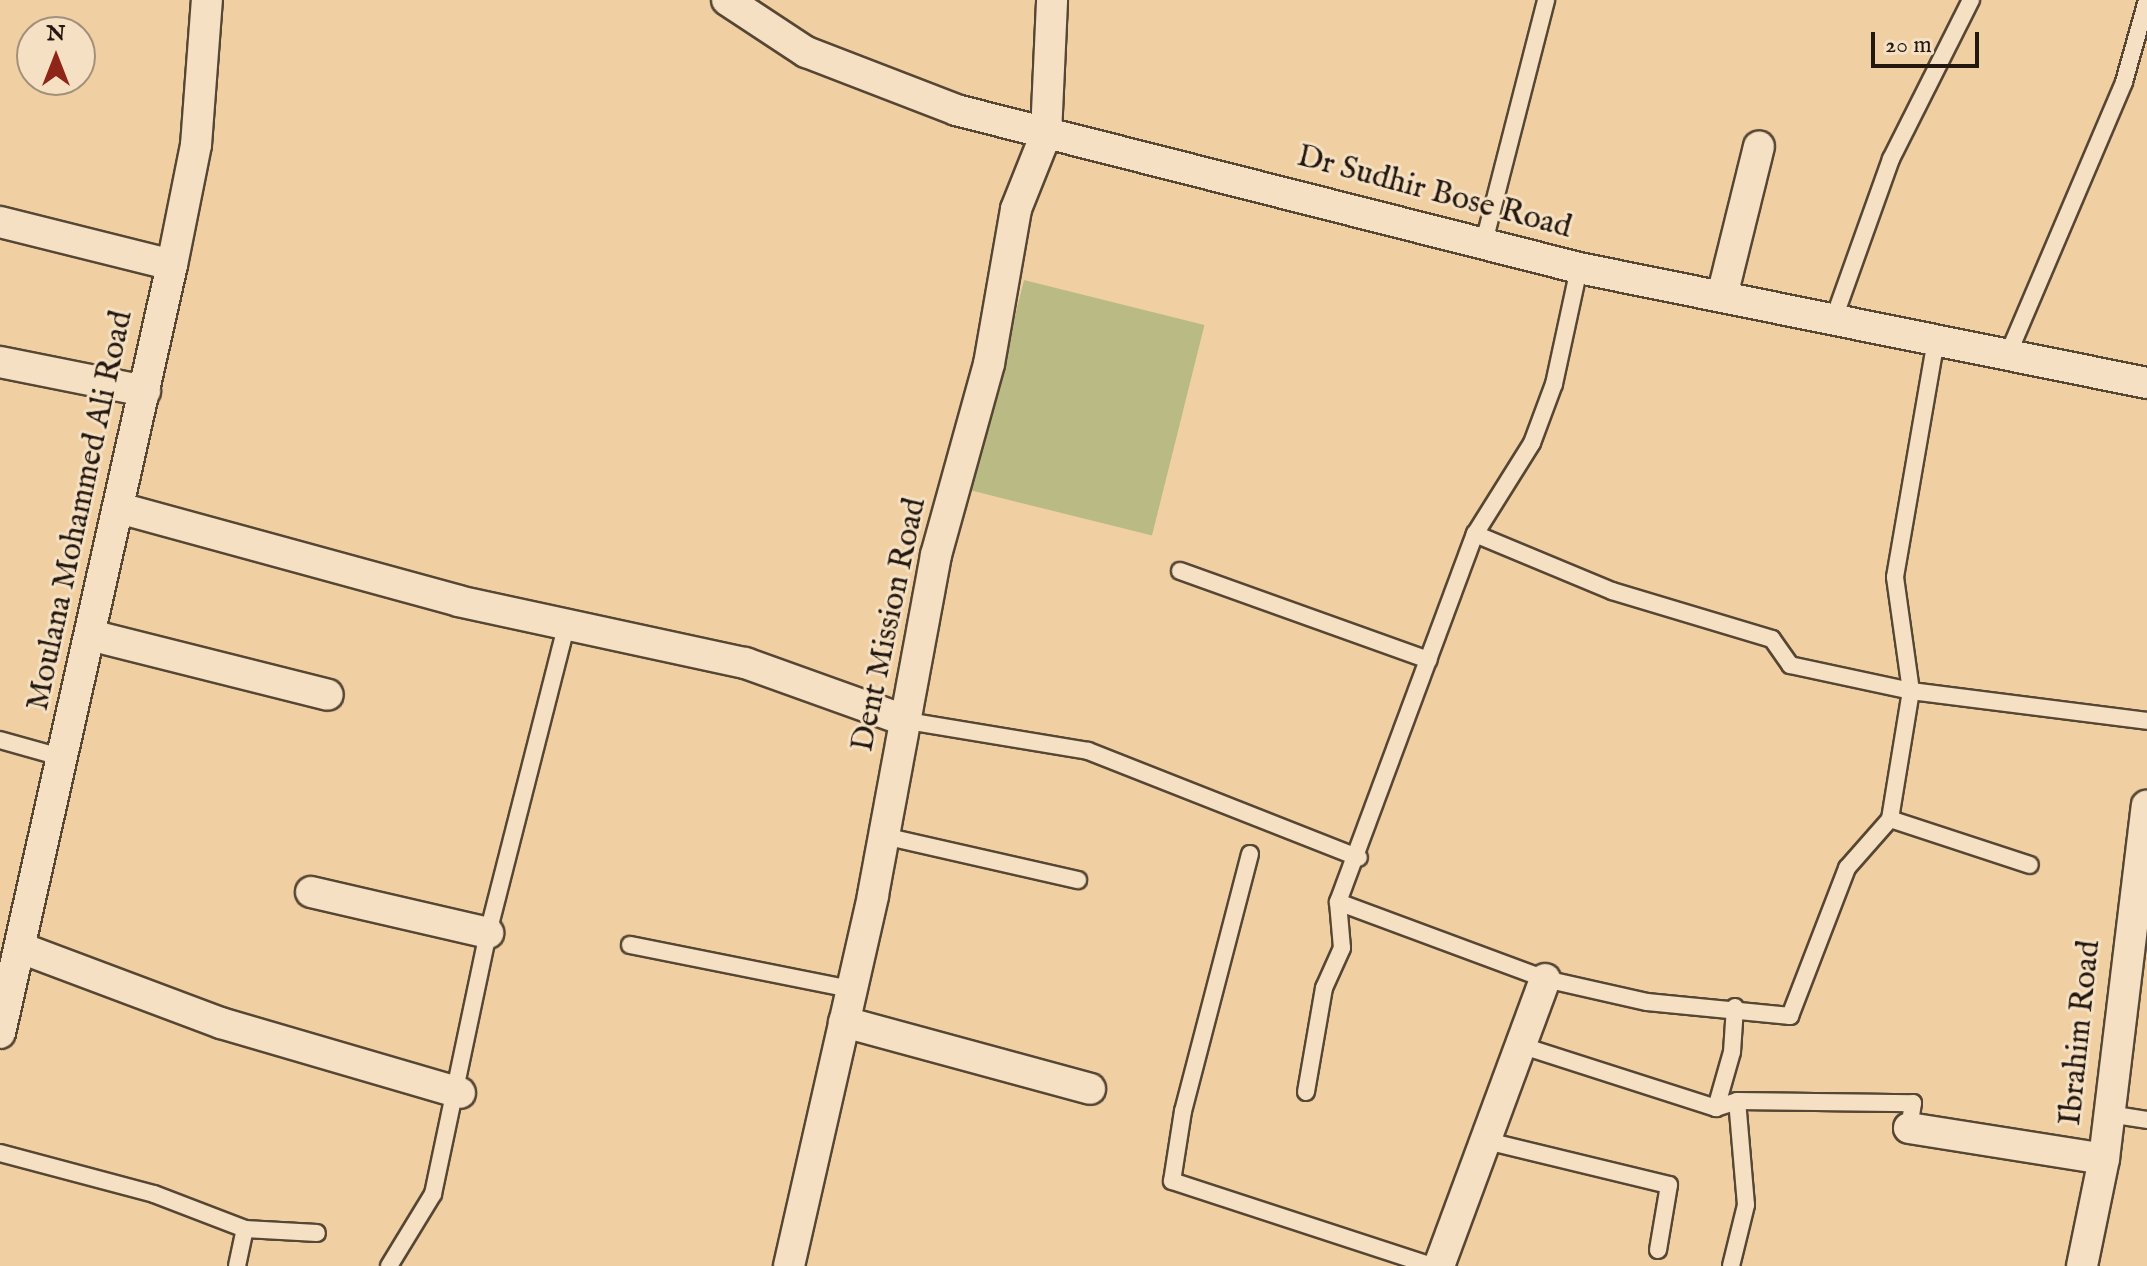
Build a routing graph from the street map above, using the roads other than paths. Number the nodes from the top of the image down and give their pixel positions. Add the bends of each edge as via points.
1 (207, 0) edge
2 (727, 0) edge
3 (1052, 0) edge
4 (1546, 0) edge
5 (1971, 0) edge
6 (2147, 0) edge
7 (1046, 134) junction
8 (1759, 146) dead end
9 (0, 222) edge
10 (1484, 242) junction
11 (172, 265) junction
12 (1579, 268) junction
13 (1722, 296) junction
14 (1833, 321) junction
15 (1936, 339) junction
16 (2009, 352) junction
17 (0, 362) edge
18 (2147, 383) edge
19 (145, 391) junction
20 (119, 508) junction
21 (1475, 534) junction
22 (1180, 571) dead end
23 (567, 622) junction
24 (90, 635) junction
25 (1429, 660) junction
26 (1911, 691) junction
27 (328, 695) dead end
28 (907, 721) junction
29 (2147, 721) edge
30 (0, 740) edge
31 (64, 758) junction
32 (2147, 806) edge
33 (1890, 819) junction
34 (884, 836) junction
35 (1250, 854) dead end
36 (1359, 858) junction
37 (2144, 860) edge
38 (2030, 865) dead end
39 (1078, 880) dead end
40 (311, 892) dead end
41 (1338, 902) junction
42 (488, 933) junction
43 (630, 945) dead end
44 (21, 948) junction
45 (1545, 979) junction
46 (851, 989) junction
47 (3, 993) edge
48 (1735, 1007) junction
49 (844, 1022) junction
50 (0, 1033) edge
51 (1526, 1047) junction
52 (1090, 1089) dead end
53 (1306, 1092) dead end
54 (460, 1093) junction
55 (1737, 1101) junction
56 (1716, 1108) junction
57 (2109, 1114) junction
58 (2147, 1120) edge
59 (1909, 1128) joint
60 (1487, 1141) junction
61 (0, 1153) edge
62 (2104, 1159) junction
63 (245, 1229) junction
64 (317, 1233) dead end
65 (1658, 1250) dead end
66 (237, 1266) edge
67 (389, 1266) edge
68 (789, 1266) edge
69 (1432, 1266) edge
70 (1439, 1266) edge
71 (1731, 1266) edge
72 (2082, 1266) edge

1 - 11 street, Moulana Mohammed Ali Road via 196,145
2 - 7 street, Dr Sudhir Bose Road via 806,52 956,110
3 - 7 street, Dent Mission Road
4 - 10 lane
5 - 14 lane via 1891,159
6 - 16 lane via 2124,82
7 - 10 street, Dr Sudhir Bose Road
7 - 28 street, Dent Mission Road via 1016,209 989,364 936,555
8 - 13 street
9 - 11 street
10 - 12 street, Dr Sudhir Bose Road
11 - 19 street, Moulana Mohammed Ali Road
12 - 13 street, Dr Sudhir Bose Road
12 - 21 lane via 1554,384 1532,443
13 - 14 street, Dr Sudhir Bose Road
14 - 15 street, Dr Sudhir Bose Road
15 - 16 street, Dr Sudhir Bose Road
15 - 26 lane via 1895,577
16 - 18 street, Dr Sudhir Bose Road
17 - 19 street
19 - 20 street, Moulana Mohammed Ali Road
20 - 23 street via 458,601
20 - 24 street, Moulana Mohammed Ali Road
21 - 25 lane
21 - 26 lane via 1612,591 1772,639 1790,665
22 - 25 lane
23 - 28 street via 745,663
23 - 42 lane
24 - 27 street
24 - 31 street, Moulana Mohammed Ali Road
25 - 36 lane
26 - 29 lane
26 - 33 lane
28 - 34 street, Dent Mission Road
28 - 36 lane via 1088,751
30 - 31 lane
31 - 44 street, Moulana Mohammed Ali Road
32 - 37 street, Ibrahim Road
33 - 38 lane
33 - 48 lane via 1847,868 1790,1016
34 - 39 lane
34 - 46 street, Dent Mission Road
35 - 69 lane via 1183,1111 1172,1181
36 - 41 lane
37 - 57 street, Ibrahim Road
40 - 42 street
41 - 45 lane
41 - 53 lane via 1342,948 1324,988
42 - 54 lane
43 - 46 lane
44 - 47 street, Moulana Mohammed Ali Road
44 - 54 street via 221,1023
45 - 48 lane via 1647,1002
45 - 51 street
46 - 49 street, Dent Mission Road
47 - 50 street, Moulana Mohammed Ali Road
48 - 56 lane via 1732,1052
49 - 52 street
49 - 68 street, Dent Mission Road
51 - 56 lane
51 - 60 street
54 - 67 lane via 433,1194
55 - 56 lane
55 - 59 lane via 1913,1103
55 - 71 lane via 1746,1205
57 - 58 lane
57 - 62 street, Ibrahim Road
59 - 62 street
60 - 65 lane via 1669,1185
60 - 70 street
61 - 63 lane via 154,1194
62 - 72 street, Ibrahim Road
63 - 64 lane
63 - 66 lane

